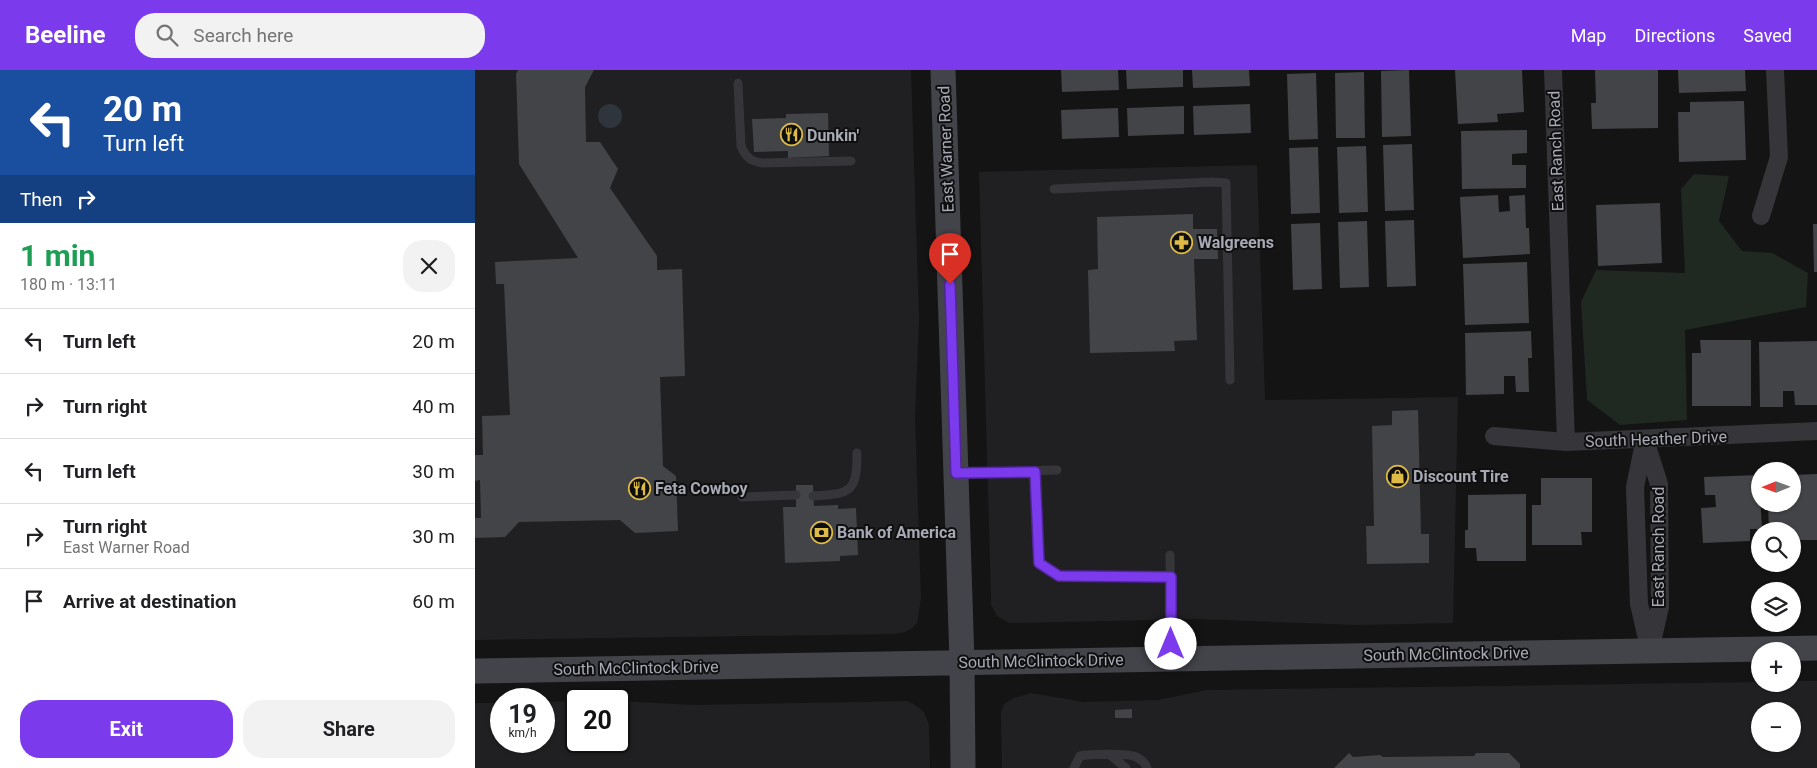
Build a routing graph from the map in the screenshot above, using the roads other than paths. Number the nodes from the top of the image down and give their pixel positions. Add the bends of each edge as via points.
1 (943, 70) edge
2 (1553, 70) edge
3 (1775, 70) edge
4 (738, 82) dead end
5 (851, 161) dead end
6 (1054, 188) dead end
7 (1761, 216) dead end
8 (1230, 380) dead end
9 (1817, 432) edge
10 (1494, 436) dead end
11 (1645, 440) junction
12 (1565, 442) junction
13 (857, 453) dead end
14 (1057, 470) dead end
15 (1035, 472) junction
16 (956, 473) junction
17 (796, 496) dead end
18 (813, 496) dead end
19 (741, 497) dead end
20 (1170, 555) dead end
21 (1171, 577) junction
22 (1817, 648) edge
23 (1650, 651) junction
24 (1171, 659) junction
25 (962, 662) junction
26 (475, 671) edge
27 (1110, 755) junction
28 (963, 768) edge
29 (1074, 768) edge
30 (1126, 768) edge
31 (1147, 768) edge

1 - 16 main road, East Warner Road
2 - 12 street, East Ranch Road
3 - 7 street via 1779,157
4 - 5 lane via 741,146 753,161
6 - 8 lane via 1226,183
9 - 11 street, South Heather Drive
10 - 12 street, South Heather Drive
11 - 12 street, South Heather Drive
11 - 23 street, East Ranch Road via 1635,486 1639,604
13 - 18 lane via 855,483 845,491
14 - 15 lane
15 - 16 lane
15 - 21 lane via 1039,563 1059,576
16 - 25 main road, East Warner Road
17 - 19 lane
20 - 21 lane
21 - 24 lane
22 - 23 main road, South McClintock Drive
23 - 24 main road, South McClintock Drive
24 - 25 main road, South McClintock Drive
25 - 26 main road, South McClintock Drive
25 - 28 main road, East Warner Road
27 - 29 lane via 1080,756
27 - 30 lane
27 - 31 lane via 1135,756

